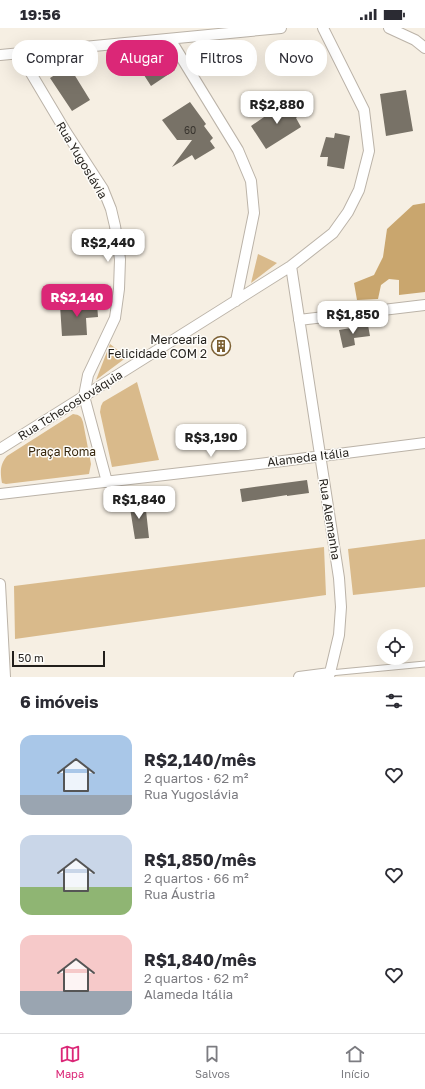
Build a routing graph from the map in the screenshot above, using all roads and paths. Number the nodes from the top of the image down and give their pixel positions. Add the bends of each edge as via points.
1 (281, 28) edge
2 (323, 28) edge
3 (389, 28) edge
4 (170, 39) junction
5 (98, 46) edge
6 (425, 48) edge
7 (12, 54) edge
8 (0, 55) edge
9 (33, 76) edge
10 (291, 266) junction
11 (236, 302) junction
12 (425, 305) edge
13 (299, 320) junction
14 (84, 396) junction
15 (425, 443) edge
16 (0, 449) edge
17 (320, 456) junction
18 (107, 482) junction
19 (0, 494) edge
20 (0, 584) edge
21 (425, 664) edge
22 (330, 675) edge
23 (5, 677) edge
24 (300, 677) edge

1 - 4 street
2 - 10 street, Rua Tchecoslováquia via 364,110 369,152 358,190 348,212 333,233
3 - 6 street via 415,40
4 - 5 street
4 - 11 street via 238,150 252,181 254,213
7 - 8 street
9 - 14 street, Rua Yugoslávia via 103,190 115,226 120,258 115,318 88,375
10 - 11 street, Rua Tchecoslováquia
10 - 13 street, Rua Alemanha
11 - 14 street, Rua Tchecoslováquia
12 - 13 street
13 - 17 street, Rua Alemanha
14 - 16 street, Rua Tchecoslováquia
14 - 18 street, Rua Yugoslávia
15 - 17 street, Alameda Itália
17 - 18 street, Alameda Itália
17 - 22 street, Rua Alemanha via 342,607 340,635
18 - 19 street, Alameda Itália
20 - 23 street
21 - 22 lane
22 - 24 street

